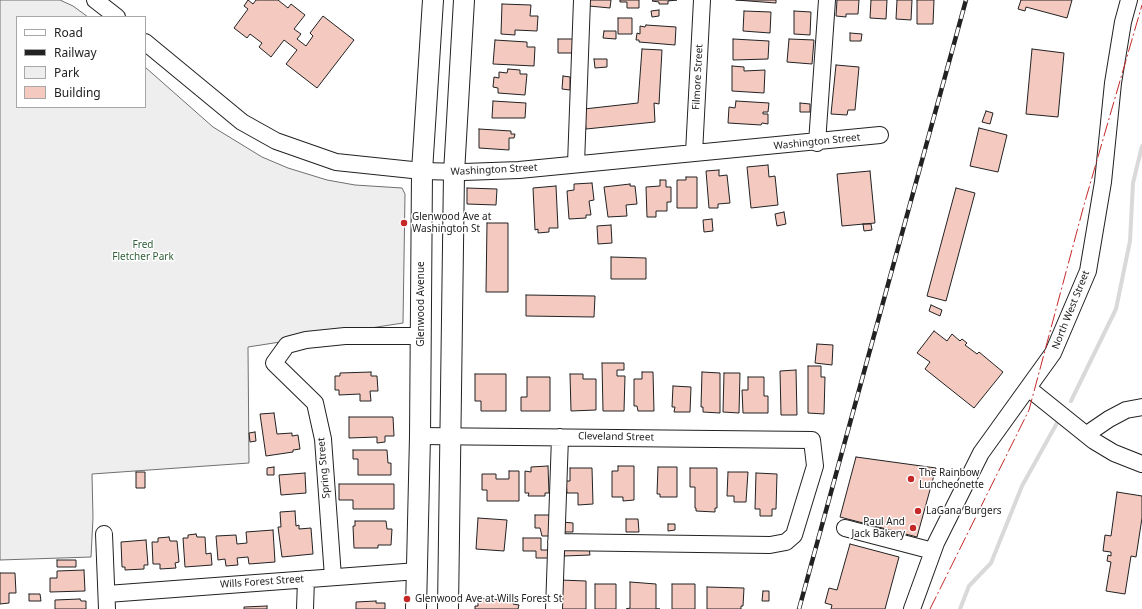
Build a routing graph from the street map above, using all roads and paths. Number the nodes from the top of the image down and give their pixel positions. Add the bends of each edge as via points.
1 (95, 0) edge
2 (433, 0) edge
3 (464, 0) edge
4 (582, 0) edge
5 (702, 0) edge
6 (827, 0) edge
7 (1130, 0) edge
8 (116, 16) edge
9 (146, 43) edge
10 (880, 135) dead end
11 (817, 142) junction
12 (694, 153) junction
13 (576, 164) junction
14 (422, 171) junction
15 (454, 172) junction
16 (420, 336) junction
17 (1028, 388) junction
18 (1142, 407) edge
19 (1087, 434) junction
20 (420, 436) junction
21 (451, 436) junction
22 (560, 437) junction
23 (1142, 464) edge
24 (845, 528) dead end
25 (104, 534) dead end
26 (556, 542) junction
27 (933, 551) junction
28 (418, 571) junction
29 (449, 571) junction
30 (333, 577) junction
31 (306, 579) junction
32 (107, 601) edge
33 (305, 609) edge
34 (416, 609) edge
35 (448, 609) edge
36 (554, 609) edge
37 (912, 609) edge

1 - 8 street
2 - 14 main road, Glenwood Avenue
3 - 15 main road
4 - 13 street
5 - 12 street, Filmore Street
6 - 11 street
7 - 17 street, North West Street via 1123,22 1113,83 1103,182 1088,271 1053,353
9 - 14 street, Washington Street via 242,122 276,141 336,162
10 - 11 street, Washington Street
11 - 12 street, Washington Street
12 - 13 street, Washington Street
13 - 15 street, Washington Street via 519,170
14 - 15 street, Washington Street
14 - 16 main road, Glenwood Avenue
15 - 21 main road
16 - 20 main road, Glenwood Avenue
16 - 30 street, Spring Street via 345,336 306,340 287,345 274,363 314,403 323,439
17 - 19 street
17 - 27 street, North West Street via 981,453
18 - 19 street via 1126,410
19 - 23 street via 1114,453
20 - 21 street, Cleveland Street
20 - 28 main road, Glenwood Avenue
21 - 22 street, Cleveland Street
21 - 29 main road
22 - 26 street
22 - 26 street, Cleveland Street via 812,440 815,466 794,535 786,542 770,545
24 - 27 street
25 - 32 street
26 - 36 street
27 - 37 street, North West Street
28 - 29 main road
28 - 30 street, Wills Forest Street
28 - 34 main road, Glenwood Avenue
29 - 35 main road
30 - 31 street, Wills Forest Street
31 - 32 street, Wills Forest Street
31 - 33 street

